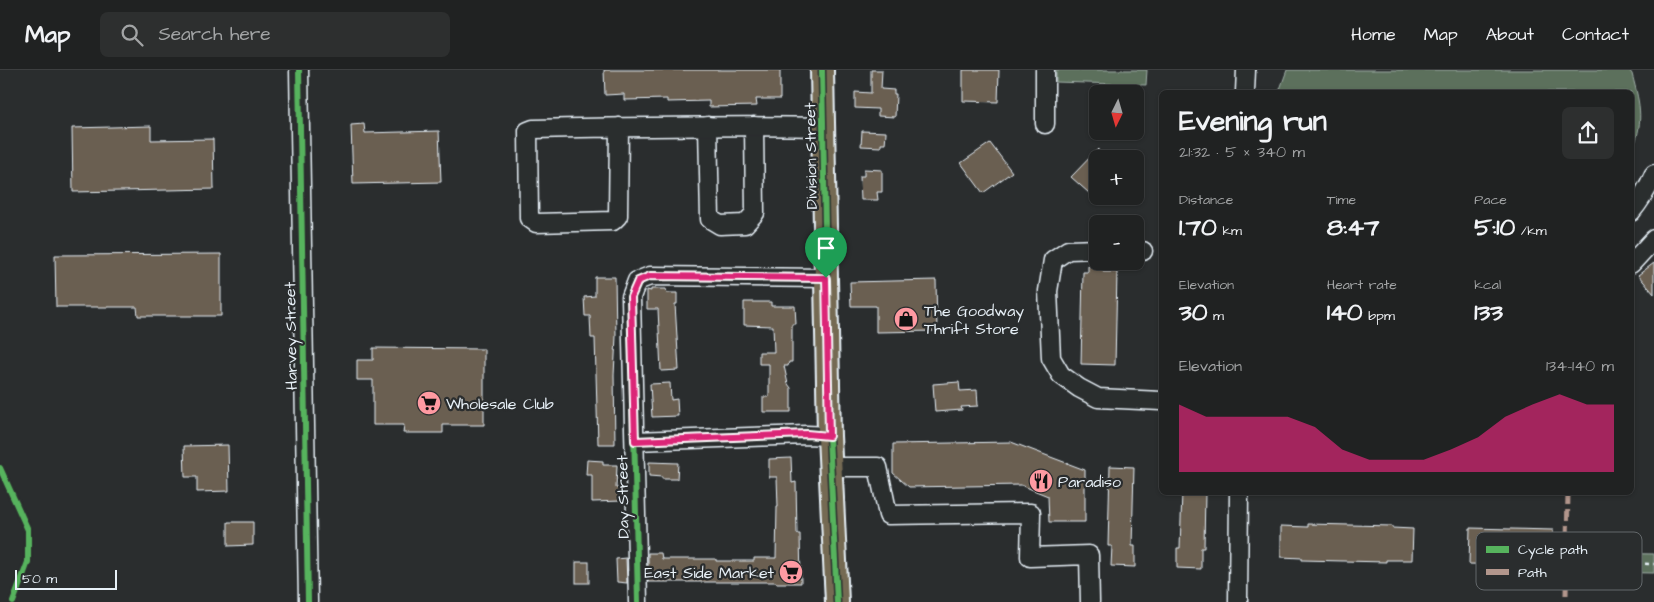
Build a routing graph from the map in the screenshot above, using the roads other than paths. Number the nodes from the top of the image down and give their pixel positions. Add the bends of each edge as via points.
1 (299, 70) edge
2 (822, 70) edge
3 (1045, 70) edge
4 (1246, 70) edge
5 (1245, 90) edge
6 (1045, 124) dead end
7 (708, 126) junction
8 (754, 126) junction
9 (619, 127) junction
10 (823, 127) junction
11 (1654, 174) edge
12 (1634, 209) edge
13 (1654, 239) edge
14 (1089, 249) edge
15 (1634, 261) edge
16 (826, 278) junction
17 (1159, 401) edge
18 (829, 436) junction
19 (635, 441) junction
20 (830, 467) junction
21 (1239, 495) edge
22 (308, 602) edge
23 (638, 602) edge
24 (837, 602) edge
25 (1090, 602) edge
26 (1238, 602) edge

1 - 22 street, Harvey Street
2 - 10 main road, Division Street
3 - 6 street
4 - 5 street
7 - 8 street
7 - 8 street via 710,219 720,225 746,224 754,213
7 - 9 street
8 - 10 street
9 - 9 street via 533,128 528,131 529,218 536,223 613,221 618,216
10 - 16 main road, Division Street
11 - 12 street
13 - 15 street
14 - 17 street via 1068,250 1053,260 1048,291 1051,358 1061,375 1098,398
16 - 18 main road, Division Street
16 - 19 street, Day Street via 650,276 638,281 631,297
18 - 19 street via 807,434
18 - 20 main road, Division Street
19 - 23 street, Day Street
20 - 24 main road, Division Street
20 - 25 street via 878,467 888,515 1031,513 1030,557 1089,555
21 - 26 street

